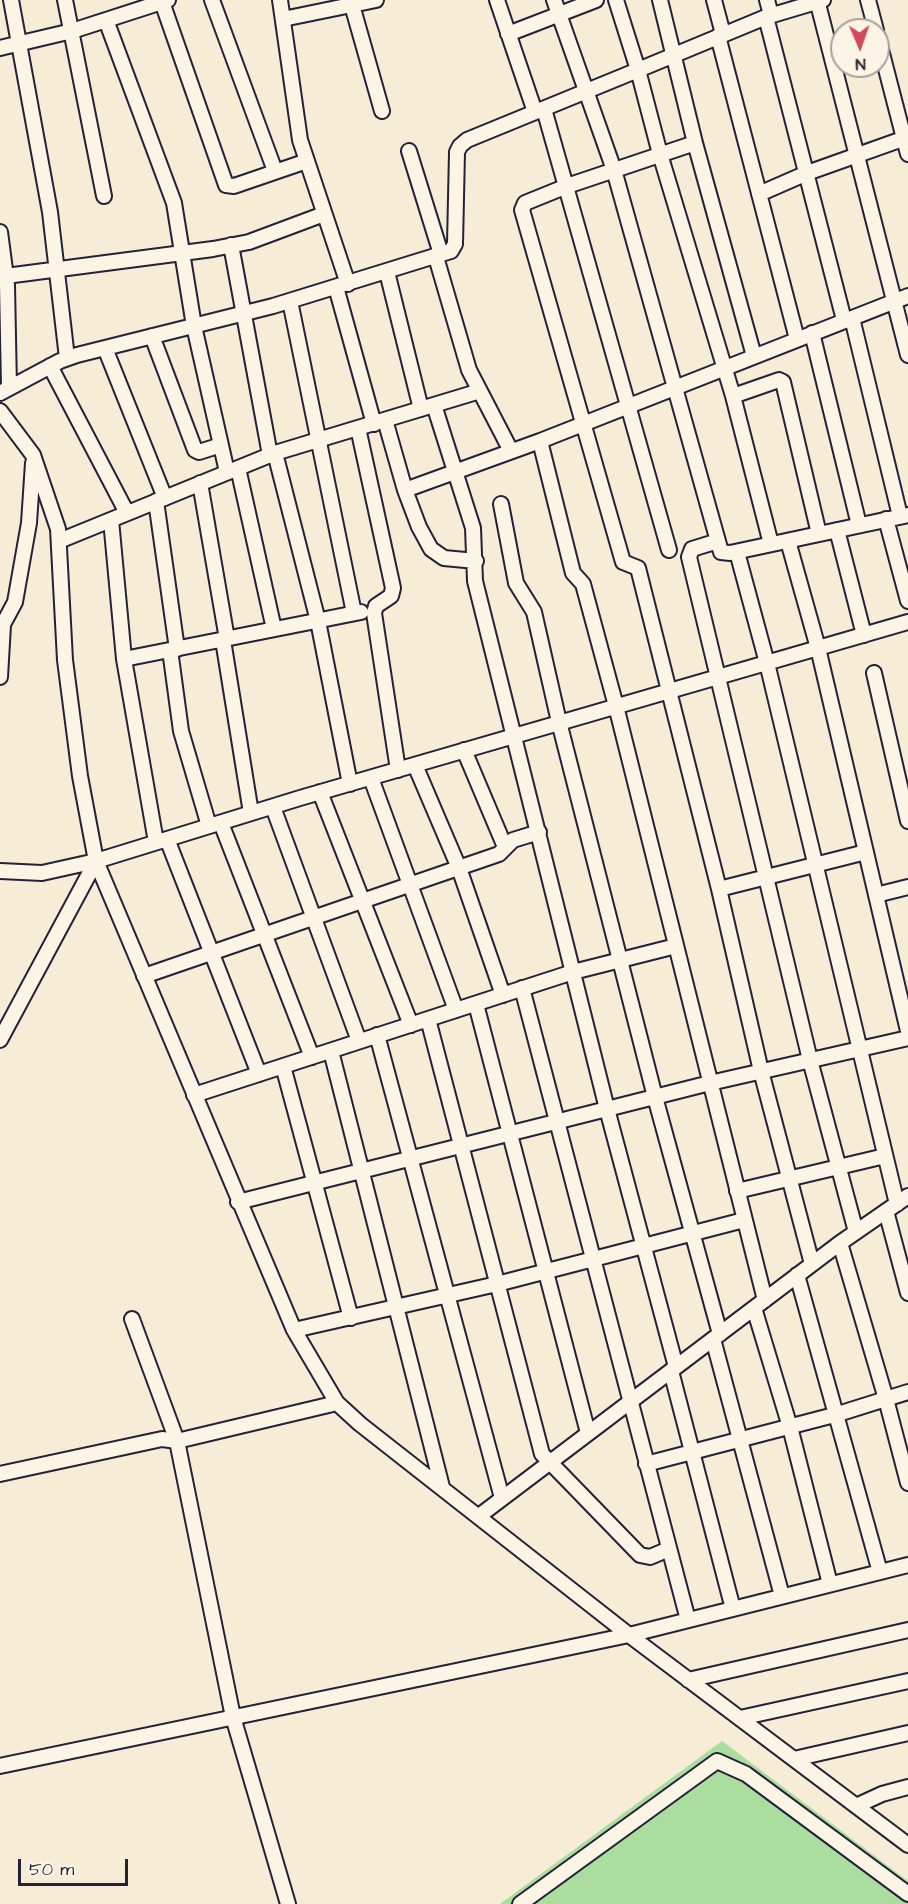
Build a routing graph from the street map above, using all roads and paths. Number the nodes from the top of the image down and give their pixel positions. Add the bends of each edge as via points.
1 (11, 0) edge
2 (65, 0) edge
3 (116, 0) edge
4 (212, 0) edge
5 (280, 0) edge
6 (376, 0) edge
7 (497, 0) edge
8 (554, 0) edge
9 (596, 0) edge
10 (616, 0) edge
11 (660, 0) edge
12 (714, 0) edge
13 (767, 0) edge
14 (868, 0) edge
15 (165, 1) edge
16 (819, 1) edge
17 (333, 4) edge
18 (352, 5) junction
19 (560, 14) junction
20 (120, 15) junction
21 (768, 16) junction
22 (873, 18) edge
23 (283, 19) junction
24 (106, 20) junction
25 (72, 31) junction
26 (508, 34) junction
27 (721, 35) junction
28 (20, 43) junction
29 (0, 48) edge
30 (675, 54) junction
31 (638, 70) junction
32 (889, 78) edge
33 (587, 92) junction
34 (540, 110) junction
35 (382, 111) dead end
36 (906, 138) edge
37 (695, 143) junction
38 (409, 151) dead end
39 (660, 154) junction
40 (908, 154) edge
41 (857, 156) junction
42 (307, 160) junction
43 (614, 170) junction
44 (275, 171) junction
45 (807, 173) junction
46 (567, 186) junction
47 (759, 194) junction
48 (104, 196) dead end
49 (324, 214) junction
50 (0, 232) edge
51 (231, 245) junction
52 (183, 254) junction
53 (439, 256) junction
54 (57, 270) junction
55 (387, 272) junction
56 (6, 276) junction
57 (342, 285) junction
58 (908, 296) edge
59 (290, 301) junction
60 (894, 301) junction
61 (242, 314) junction
62 (848, 319) junction
63 (194, 326) junction
64 (812, 333) junction
65 (152, 336) junction
66 (797, 339) junction
67 (105, 348) junction
68 (908, 355) edge
69 (754, 356) junction
70 (67, 358) junction
71 (50, 366) junction
72 (723, 368) junction
73 (676, 386) junction
74 (5, 390) edge
75 (480, 391) junction
76 (733, 396) junction
77 (630, 404) junction
78 (428, 407) junction
79 (0, 411) edge
80 (379, 422) junction
81 (583, 423) junction
82 (358, 428) junction
83 (317, 441) junction
84 (540, 441) junction
85 (221, 446) junction
86 (511, 451) junction
87 (273, 454) junction
88 (33, 455) junction
89 (232, 470) junction
90 (455, 472) junction
91 (200, 483) junction
92 (405, 490) junction
93 (161, 499) junction
94 (501, 504) dead end
95 (127, 513) junction
96 (904, 515) edge
97 (886, 519) junction
98 (111, 520) junction
99 (859, 525) junction
100 (837, 530) junction
101 (819, 534) junction
102 (59, 541) junction
103 (718, 541) junction
104 (788, 541) junction
105 (771, 544) junction
106 (669, 550) dead end
107 (737, 552) junction
108 (476, 561) junction
109 (908, 601) edge
110 (375, 609) junction
111 (354, 613) junction
112 (318, 621) junction
113 (908, 622) edge
114 (1, 627) edge
115 (274, 629) junction
116 (864, 635) junction
117 (225, 639) junction
118 (818, 648) junction
119 (173, 650) junction
120 (124, 660) junction
121 (767, 663) junction
122 (874, 673) dead end
123 (720, 676) junction
124 (0, 677) edge
125 (670, 690) junction
126 (616, 706) junction
127 (560, 722) junction
128 (515, 736) junction
129 (464, 750) junction
130 (415, 765) junction
131 (398, 770) junction
132 (371, 777) junction
133 (350, 784) junction
134 (320, 792) junction
135 (273, 807) junction
136 (251, 813) junction
137 (908, 821) edge
138 (215, 824) junction
139 (539, 832) junction
140 (161, 841) junction
141 (505, 847) junction
142 (866, 852) junction
143 (96, 861) junction
144 (815, 866) junction
145 (459, 868) junction
146 (0, 871) edge
147 (768, 877) junction
148 (412, 884) junction
149 (908, 887) edge
150 (719, 889) junction
151 (876, 896) junction
152 (362, 901) junction
153 (314, 918) junction
154 (266, 934) junction
155 (676, 946) junction
156 (212, 953) junction
157 (620, 961) junction
158 (573, 972) junction
159 (144, 976) junction
160 (522, 988) junction
161 (503, 995) junction
162 (476, 1004) junction
163 (456, 1010) junction
164 (428, 1019) junction
165 (411, 1025) junction
166 (908, 1031) edge
167 (377, 1035) junction
168 (908, 1038) edge
169 (0, 1040) edge
170 (359, 1041) junction
171 (858, 1049) junction
172 (330, 1051) junction
173 (312, 1057) junction
174 (810, 1060) junction
175 (283, 1066) junction
176 (761, 1071) junction
177 (259, 1074) junction
178 (710, 1083) junction
179 (194, 1095) junction
180 (655, 1097) junction
181 (607, 1109) junction
182 (559, 1121) junction
183 (509, 1134) junction
184 (462, 1145) junction
185 (885, 1156) junction
186 (411, 1158) junction
187 (839, 1168) junction
188 (362, 1171) junction
189 (790, 1180) junction
190 (316, 1182) junction
191 (737, 1191) junction
192 (238, 1202) junction
193 (897, 1204) edge
194 (744, 1220) junction
195 (692, 1232) junction
196 (856, 1232) junction
197 (840, 1243) junction
198 (644, 1246) junction
199 (593, 1260) junction
200 (812, 1264) junction
201 (545, 1272) junction
202 (797, 1275) junction
203 (497, 1284) junction
204 (908, 1293) edge
205 (447, 1295) junction
206 (759, 1304) junction
207 (397, 1307) junction
208 (351, 1318) junction
209 (132, 1319) dead end
210 (294, 1330) junction
211 (716, 1336) junction
212 (674, 1369) junction
213 (908, 1392) edge
214 (886, 1399) junction
215 (629, 1402) junction
216 (337, 1403) junction
217 (838, 1414) junction
218 (790, 1427) junction
219 (588, 1433) junction
220 (740, 1440) junction
221 (177, 1441) junction
222 (693, 1452) junction
223 (549, 1463) junction
224 (646, 1464) junction
225 (0, 1474) edge
226 (908, 1483) edge
227 (442, 1487) junction
228 (502, 1498) junction
229 (479, 1516) junction
230 (669, 1549) junction
231 (908, 1565) edge
232 (880, 1572) junction
233 (830, 1584) junction
234 (782, 1596) junction
235 (733, 1609) junction
236 (688, 1620) junction
237 (908, 1630) edge
238 (628, 1635) junction
239 (688, 1680) junction
240 (908, 1681) edge
241 (233, 1717) junction
242 (740, 1718) junction
243 (908, 1733) edge
244 (794, 1759) junction
245 (0, 1766) edge
246 (908, 1787) edge
247 (856, 1806) junction
248 (908, 1845) edge
249 (908, 1894) edge
250 (288, 1904) edge
251 (520, 1904) edge

1 - 28 street
2 - 25 street
3 - 20 street
4 - 44 street
5 - 23 street
6 - 18 street
7 - 26 street
8 - 19 street
9 - 19 street
10 - 31 street
11 - 30 street
12 - 27 street
13 - 21 street
14 - 22 street
15 - 20 street
15 - 44 street via 226,185 234,186
16 - 21 street
16 - 41 street
17 - 18 street
17 - 23 street
18 - 35 street
19 - 26 street
19 - 33 street
20 - 24 street
21 - 27 street
21 - 45 street
23 - 42 street via 294,112
24 - 25 street
24 - 52 street via 169,186
25 - 28 street
25 - 48 street
26 - 34 street
27 - 30 street
27 - 47 street
28 - 29 street
28 - 54 street via 42,158
30 - 31 street
30 - 37 street
31 - 33 street
31 - 39 street
32 - 36 street
33 - 34 street
33 - 43 street
34 - 46 street
34 - 53 street via 460,146 455,244
36 - 40 street
36 - 41 street
37 - 39 street
37 - 69 street
38 - 53 street
39 - 43 street
39 - 72 street
41 - 45 street
41 - 60 street
42 - 44 street
42 - 49 street
43 - 46 street
43 - 73 street
45 - 47 street
45 - 62 street
46 - 77 street
46 - 81 street via 525,203 522,210
47 - 66 street
49 - 51 street
49 - 57 street
50 - 56 street
51 - 52 street
51 - 61 street
52 - 54 street
52 - 63 street
53 - 55 street
53 - 75 street via 462,351
54 - 56 street
54 - 70 street
55 - 57 street
55 - 78 street
56 - 74 street
57 - 59 street
57 - 80 street
58 - 60 street
59 - 61 street
59 - 83 street
60 - 62 street
60 - 68 street
61 - 63 street
61 - 87 street
62 - 64 street
62 - 96 street
63 - 65 street
63 - 85 street
64 - 66 street
64 - 99 street
65 - 67 street
65 - 85 street via 195,450
66 - 69 street
67 - 70 street
67 - 93 street
69 - 72 street
70 - 71 street
71 - 74 street
71 - 95 street
72 - 73 street
72 - 76 street
73 - 77 street
73 - 103 street
75 - 78 street
75 - 86 street
76 - 101 street via 778,380 783,382
76 - 105 street
77 - 81 street
77 - 106 street
78 - 80 street
78 - 90 street
79 - 88 street
80 - 82 street
80 - 92 street
81 - 84 street
81 - 125 street via 623,562 638,568
82 - 83 street
82 - 110 street via 393,588 391,596
83 - 87 street
83 - 111 street
84 - 86 street
84 - 126 street via 573,573 583,584
85 - 89 street
86 - 90 street
87 - 89 street
87 - 112 street
88 - 102 street
88 - 114 street via 29,523 15,603
89 - 91 street
89 - 115 street
90 - 92 street
90 - 108 street via 472,528
91 - 93 street
91 - 117 street
92 - 108 street via 419,527 436,555
93 - 95 street
93 - 119 street
94 - 127 street via 516,583 534,612
95 - 98 street
96 - 97 street
97 - 99 street
97 - 109 street
98 - 102 street
98 - 120 street
99 - 100 street
100 - 101 street
100 - 116 street
101 - 104 street
102 - 143 street via 65,660
103 - 107 street via 721,552
103 - 123 street via 692,549 689,557
104 - 105 street
104 - 118 street
105 - 107 street
107 - 121 street
108 - 128 street via 476,581
110 - 111 street
110 - 131 street
111 - 112 street
112 - 115 street
112 - 133 street
113 - 116 street
114 - 124 street
115 - 117 street
116 - 118 street
117 - 119 street
117 - 136 street
118 - 121 street
118 - 142 street
119 - 120 street
119 - 138 street via 181,731
120 - 140 street
121 - 123 street
121 - 144 street
122 - 137 street
123 - 125 street
123 - 147 street
125 - 126 street
125 - 150 street
126 - 127 street
126 - 155 street
127 - 128 street
127 - 157 street
128 - 129 street
128 - 139 street
129 - 130 street
129 - 141 street
130 - 131 street
130 - 145 street
131 - 132 street
132 - 133 street
132 - 148 street
133 - 134 street
134 - 135 street
134 - 152 street
135 - 136 street
135 - 153 street
136 - 138 street
138 - 140 street
138 - 154 street
139 - 141 street via 513,840
139 - 158 street
140 - 143 street
140 - 156 street
141 - 145 street via 499,854
142 - 144 street
142 - 151 street
143 - 146 street via 42,873
143 - 159 street
143 - 169 street
144 - 147 street
144 - 171 street
145 - 148 street
145 - 161 street
147 - 150 street
147 - 174 street
148 - 152 street
148 - 163 street
149 - 151 street
150 - 176 street
151 - 166 street
152 - 153 street
152 - 165 street
153 - 154 street
153 - 170 street
154 - 156 street
154 - 173 street
155 - 157 street
155 - 178 street
156 - 159 street
156 - 177 street
157 - 158 street
157 - 180 street
158 - 160 street
158 - 181 street
159 - 179 street
160 - 161 street
160 - 182 street
161 - 162 street
162 - 163 street
162 - 183 street
163 - 164 street
164 - 165 street
164 - 184 street
165 - 167 street
167 - 170 street
167 - 186 street
168 - 171 street
170 - 172 street
171 - 174 street
171 - 185 street
172 - 173 street
172 - 188 street
173 - 175 street
174 - 176 street
174 - 187 street
175 - 177 street
175 - 190 street
176 - 178 street
176 - 189 street
177 - 179 street
178 - 180 street
178 - 191 street
179 - 192 street
180 - 181 street
180 - 195 street
181 - 182 street
181 - 198 street
182 - 183 street
182 - 199 street
183 - 184 street
183 - 201 street
184 - 186 street
184 - 203 street
185 - 187 street
185 - 193 street
186 - 188 street
186 - 205 street
187 - 189 street
187 - 196 street
188 - 190 street
188 - 207 street
189 - 191 street
189 - 200 street
190 - 192 street
190 - 208 street
191 - 194 street
192 - 210 street
193 - 196 street
193 - 204 street
194 - 195 street
194 - 206 street
195 - 198 street
195 - 211 street
196 - 197 street
197 - 200 street
197 - 214 street
198 - 199 street
198 - 212 street
199 - 201 street
199 - 215 street
200 - 202 street
201 - 203 street
201 - 219 street
202 - 206 street
202 - 217 street
203 - 205 street
203 - 223 street via 538,1444
205 - 207 street
205 - 228 street
206 - 211 street
206 - 218 street
207 - 208 street
207 - 227 street
208 - 210 street
209 - 221 street
210 - 216 street
211 - 212 street
211 - 220 street
212 - 215 street
212 - 222 street
213 - 214 street
214 - 217 street
214 - 226 street
215 - 219 street
215 - 224 street
216 - 221 street
216 - 227 street
217 - 218 street
217 - 232 street
218 - 220 street
218 - 233 street
219 - 223 street
220 - 222 street
220 - 234 street
221 - 225 street via 162,1439
221 - 241 street
222 - 224 street
222 - 235 street
223 - 228 street
223 - 230 street via 640,1555 650,1557
224 - 230 street
227 - 229 street
228 - 229 street
229 - 238 street
230 - 236 street
231 - 232 street
232 - 233 street
233 - 234 street
234 - 235 street
235 - 236 street
236 - 238 street
237 - 239 street
238 - 239 street
238 - 241 street
239 - 242 street
240 - 242 street
241 - 245 street
241 - 250 street
242 - 244 street
243 - 244 street
244 - 247 street
246 - 247 street
247 - 248 street
249 - 251 street via 746,1774 717,1761

